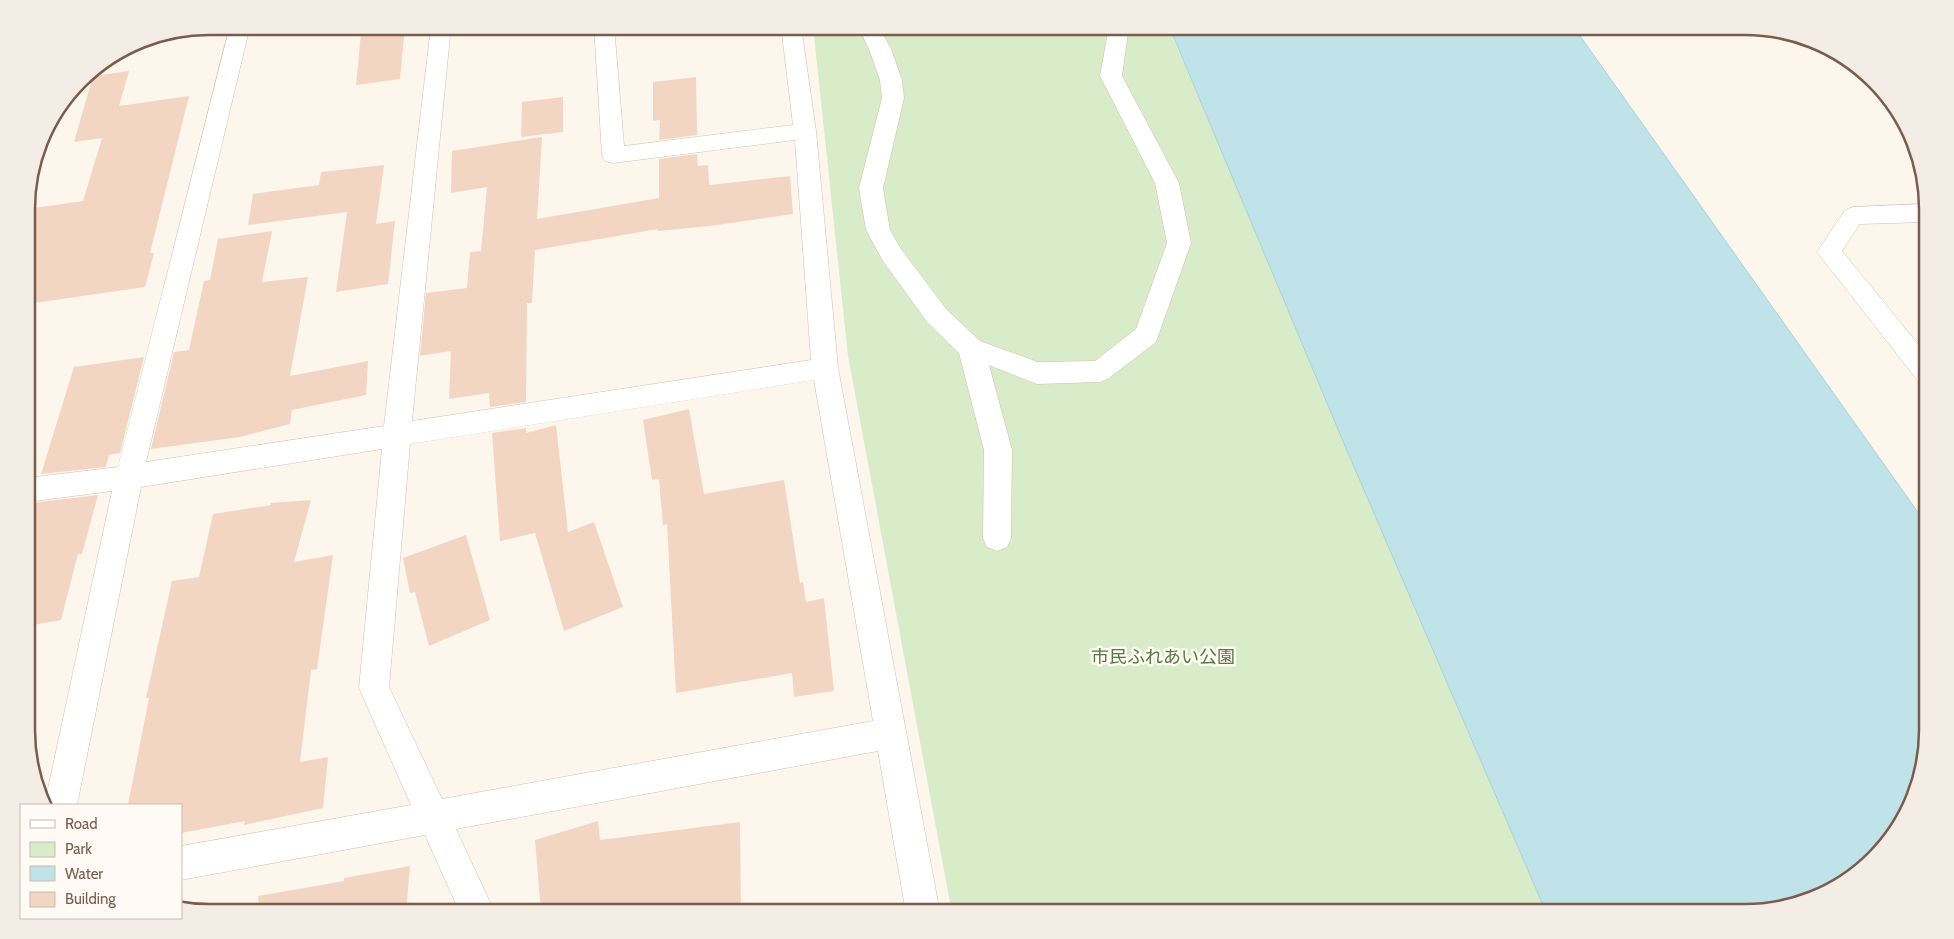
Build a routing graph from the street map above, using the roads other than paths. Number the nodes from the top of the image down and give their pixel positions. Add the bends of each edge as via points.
1 (238, 35) edge
2 (440, 35) edge
3 (605, 35) edge
4 (792, 35) edge
5 (873, 35) edge
6 (1118, 35) edge
7 (805, 131) junction
8 (1919, 213) edge
9 (971, 348) junction
10 (1919, 364) edge
11 (825, 368) junction
12 (397, 434) junction
13 (129, 477) junction
14 (35, 489) edge
15 (997, 538) dead end
16 (891, 733) junction
17 (61, 804) edge
18 (434, 816) junction
19 (182, 863) edge
20 (474, 904) edge
21 (921, 904) edge

1 - 13 street
2 - 12 street
3 - 7 street via 613,154
4 - 7 street
5 - 9 street via 891,80 893,98 871,188 878,230 937,316
6 - 9 street via 1111,76 1167,183 1179,243 1147,335 1100,371 1037,373
7 - 11 street
8 - 10 street via 1853,216 1829,252
9 - 15 street via 998,450
11 - 12 street
11 - 16 street
12 - 13 street
12 - 18 street via 374,688
13 - 14 street
13 - 17 street
16 - 18 street
16 - 21 street
18 - 19 street
18 - 20 street

